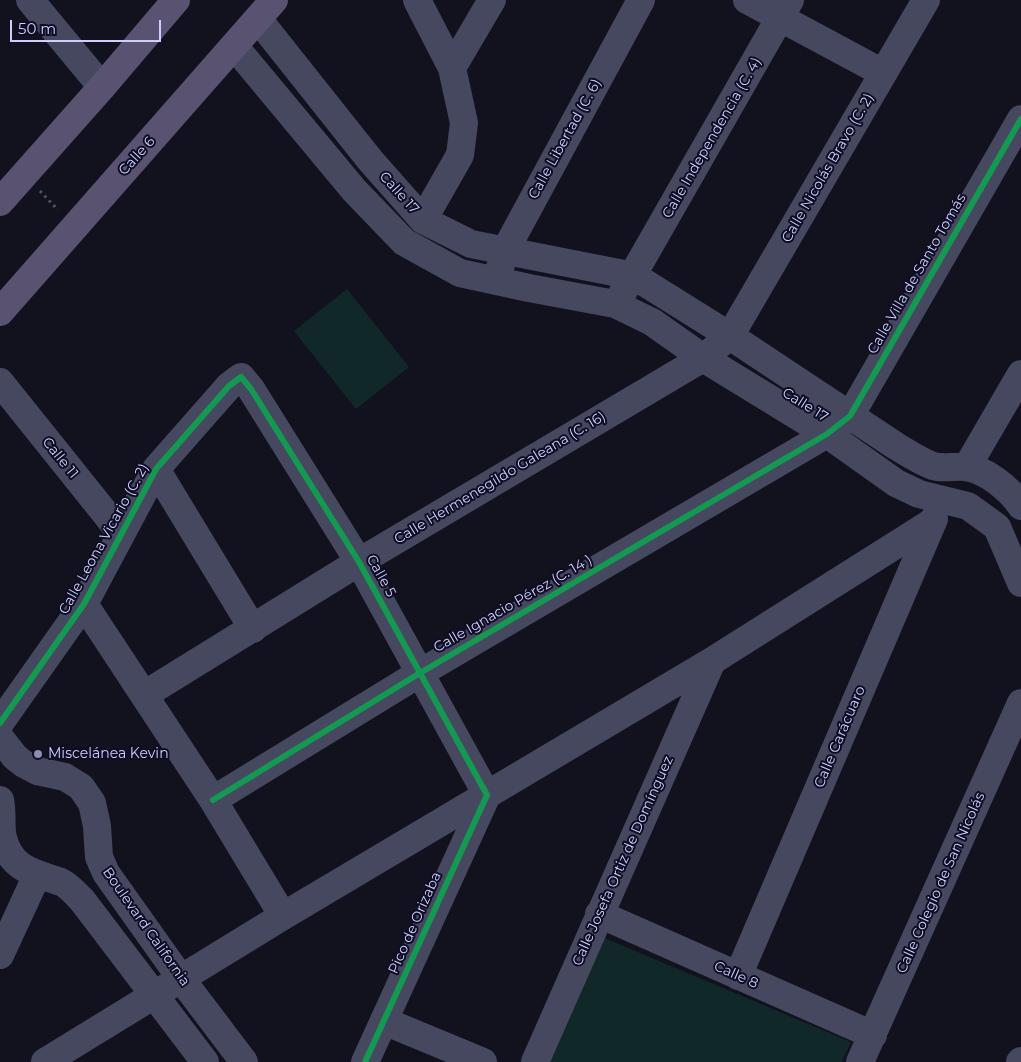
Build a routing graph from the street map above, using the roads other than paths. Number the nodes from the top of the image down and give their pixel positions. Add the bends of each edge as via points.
1 (30, 0) edge
2 (176, 0) edge
3 (417, 0) edge
4 (492, 0) edge
5 (641, 0) edge
6 (747, 0) edge
7 (926, 0) edge
8 (785, 9) edge
9 (266, 10) edge
10 (234, 47) junction
11 (452, 68) junction
12 (883, 73) junction
13 (102, 87) junction
14 (1021, 120) edge
15 (0, 202) edge
16 (423, 220) junction
17 (505, 251) junction
18 (634, 276) junction
19 (497, 281) junction
20 (615, 304) junction
21 (0, 312) edge
22 (730, 336) junction
23 (703, 358) junction
24 (1021, 374) edge
25 (241, 378) joint
26 (0, 382) edge
27 (850, 416) junction
28 (827, 434) junction
29 (967, 467) junction
30 (156, 469) junction
31 (1002, 486) junction
32 (1021, 506) edge
33 (939, 511) junction
34 (984, 518) junction
35 (121, 533) junction
36 (359, 562) junction
37 (1021, 583) edge
38 (84, 604) junction
39 (253, 629) junction
40 (712, 661) junction
41 (420, 673) junction
42 (144, 695) junction
43 (1021, 704) edge
44 (0, 723) edge
45 (0, 738) edge
46 (37, 771) junction
47 (487, 794) junction
48 (213, 800) junction
49 (0, 801) edge
50 (98, 858) junction
51 (37, 875) junction
52 (63, 883) junction
53 (599, 914) junction
54 (283, 916) junction
55 (0, 955) edge
56 (738, 976) junction
57 (181, 978) junction
58 (155, 994) junction
59 (384, 1021) junction
60 (872, 1035) junction
61 (197, 1058) edge
62 (45, 1062) edge
63 (244, 1062) edge
64 (365, 1062) edge
65 (483, 1062) edge
66 (535, 1062) edge
67 (860, 1062) edge

1 - 13 street
2 - 13 main road
3 - 11 street
4 - 11 street
5 - 17 street, Calle Libertad (C. 6)
6 - 8 street
7 - 12 street, Calle Nicolás Bravo (C. 2)
8 - 12 street
8 - 18 street, Calle Independencia (C. 4)
9 - 10 main road, Calle 6
9 - 16 street, Calle 17 via 370,160
10 - 19 street, Calle 17 via 354,190 404,242 460,273
10 - 21 main road, Calle 6
11 - 16 street via 464,123 460,154
12 - 22 street, Calle Nicolás Bravo (C. 2)
13 - 15 main road
14 - 27 street, Calle Villa de Santo Tomás
16 - 17 street, Calle 17 via 471,244
17 - 18 street, Calle 17
17 - 19 street, Calle Libertad (C. 6)
18 - 20 street, Calle Independencia (C. 4)
18 - 22 street, Calle 17
19 - 20 street, Calle 17
20 - 23 street, Calle 17 via 652,322
22 - 23 street, Calle Hermenegildo Galeana (C. 16)
22 - 27 street, Calle 17
23 - 28 street, Calle 17
23 - 36 street, Calle Hermenegildo Galeana (C. 16)
24 - 29 street
25 - 30 street, Calle Leona Vicario (C. 2) via 229,386
25 - 36 street, Calle 5
26 - 35 street, Calle 11
27 - 28 street, Calle Villa de Santo Tomás
27 - 29 street, Calle 17 via 918,459 935,466
28 - 33 street, Calle 17 via 896,483 919,494
28 - 41 street, Calle Ignacio Pérez (C. 14 )
29 - 31 street
30 - 35 street, Calle Leona Vicario (C. 2)
30 - 39 street
31 - 32 street
31 - 34 street
33 - 34 street, Calle 17 via 968,506
33 - 40 street
33 - 56 street, Calle Carácuaro
34 - 37 street, Calle 17 via 997,527
35 - 38 street, Calle Leona Vicario (C. 2)
36 - 39 street, Calle Hermenegildo Galeana (C. 16)
36 - 41 street, Calle 5
38 - 42 street
38 - 44 street, Calle Leona Vicario (C. 2)
39 - 42 street, Calle Hermenegildo Galeana (C. 16)
40 - 47 street
40 - 53 street, Calle Josefa Ortiz de Domínguez
41 - 47 street, Calle 5
41 - 48 street, Calle Ignacio Pérez (C. 14 )
42 - 48 street
43 - 60 street, Calle Colegio de San Nicolás
45 - 46 street, Boulevard California via 15,757
46 - 49 street via 12,784
46 - 50 street, Boulevard California via 64,777 81,787 87,795 97,826
47 - 54 street
47 - 59 street, Pico de Orizaba
48 - 54 street
49 - 51 street via 3,838 10,856
50 - 52 street via 83,874
50 - 57 street, Boulevard California
51 - 52 street
51 - 55 street
52 - 58 street via 82,900
53 - 56 street, Calle 8
53 - 66 street, Calle Josefa Ortiz de Domínguez
54 - 57 street
56 - 60 street, Calle 8
57 - 58 street
57 - 63 street, Boulevard California
58 - 61 street
58 - 62 street
59 - 64 street, Pico de Orizaba
59 - 65 street
60 - 67 street, Calle Colegio de San Nicolás

